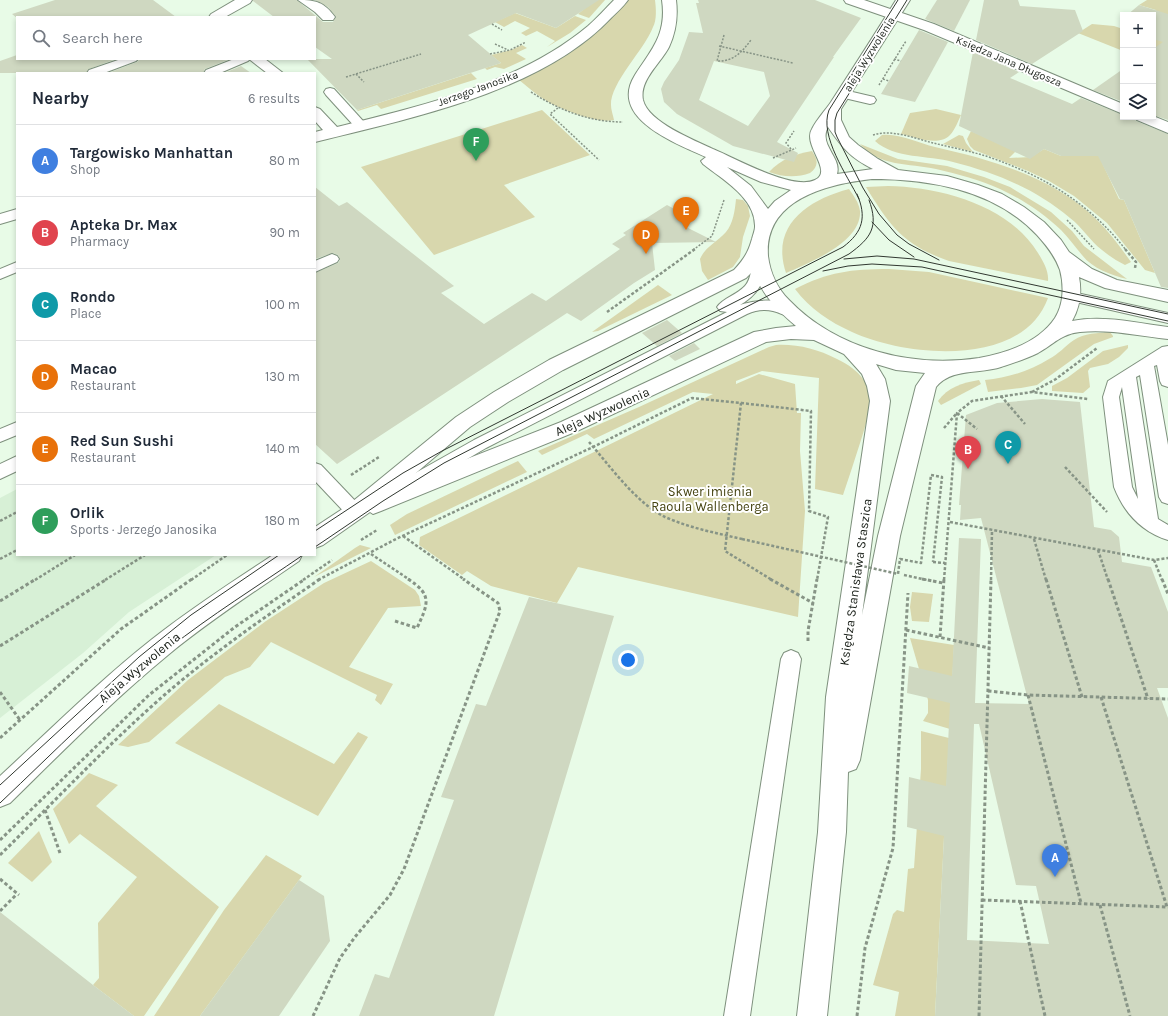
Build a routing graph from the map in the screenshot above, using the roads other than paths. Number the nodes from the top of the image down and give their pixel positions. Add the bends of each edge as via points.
1 (245, 0) edge
2 (305, 0) edge
3 (621, 0) edge
4 (669, 0) edge
5 (851, 0) edge
6 (903, 0) edge
7 (894, 14) junction
8 (218, 16) edge
9 (328, 17) dead end
10 (129, 60) edge
11 (242, 60) edge
12 (257, 60) edge
13 (96, 72) edge
14 (212, 72) edge
15 (275, 72) edge
16 (330, 92) dead end
17 (844, 94) junction
18 (870, 100) road end
19 (1120, 108) edge
20 (834, 109) junction
21 (316, 113) edge
22 (1149, 120) edge
23 (360, 125) junction
24 (1168, 128) edge
25 (333, 132) junction
26 (316, 137) edge
27 (685, 142) junction
28 (905, 174) junction
29 (817, 185) junction
30 (16, 214) edge
31 (0, 219) edge
32 (764, 227) junction
33 (1061, 253) junction
34 (760, 255) junction
35 (332, 259) dead end
36 (16, 267) edge
37 (316, 267) edge
38 (0, 274) edge
39 (1168, 296) edge
40 (1072, 297) junction
41 (790, 312) junction
42 (1168, 318) edge
43 (1052, 333) junction
44 (1168, 333) edge
45 (822, 335) junction
46 (844, 346) junction
47 (1166, 352) edge
48 (1146, 364) junction
49 (961, 367) junction
50 (1128, 375) junction
51 (1168, 381) edge
52 (16, 428) edge
53 (0, 436) edge
54 (16, 464) edge
55 (316, 471) edge
56 (0, 472) edge
57 (394, 479) junction
58 (1168, 497) edge
59 (383, 501) junction
60 (355, 512) junction
61 (1150, 523) junction
62 (1168, 533) edge
63 (316, 538) edge
64 (290, 556) edge
65 (791, 659) dead end
66 (0, 794) edge
67 (832, 832) junction
68 (737, 1016) edge
69 (812, 1016) edge

1 - 8 street
2 - 9 street
3 - 23 street, Jerzego Janosika via 598,25 578,41 518,74 445,101
4 - 27 street via 671,18 668,34 662,48 639,82 635,98 646,117
5 - 7 street, Księdza Jana Długosza
6 - 7 street, aleja Wyzwolenia
7 - 17 street, aleja Wyzwolenia
7 - 19 street, Księdza Jana Długosza
10 - 13 lane
11 - 14 lane
12 - 15 street
16 - 23 lane
17 - 18 lane
17 - 20 street, aleja Wyzwolenia
20 - 28 street via 836,125 850,147 879,167
20 - 29 street, aleja Wyzwolenia via 817,137 830,173 827,180
21 - 25 street
22 - 24 street
23 - 25 street, Jerzego Janosika
25 - 26 street, Jerzego Janosika
27 - 29 street via 775,182 799,187
27 - 32 street via 753,198 762,210
28 - 29 street via 861,175
28 - 33 street via 961,185 1002,202 1036,225
29 - 32 street via 783,204 772,214
30 - 31 street
32 - 34 street
33 - 39 street via 1072,265 1095,278
33 - 40 street via 1070,276
34 - 41 street via 768,285
34 - 57 street via 740,274 556,365 501,397 463,422
34 - 57 lane via 759,275 755,284 740,299 468,437
35 - 37 lane
36 - 38 lane
40 - 42 lane
40 - 43 street via 1067,313
41 - 45 street
41 - 59 lane via 767,305 742,310 470,449
43 - 44 street via 1089,325
43 - 49 street via 1029,350 1009,358
45 - 46 street
45 - 59 street, Aleja Wyzwolenia via 792,333 762,337 568,427
46 - 49 street via 869,356 908,365
46 - 67 street, Księdza Stanisława Staszica via 857,354 870,369 880,401 839,697
47 - 48 lane
47 - 51 lane
48 - 50 lane
48 - 58 lane
49 - 67 street, Księdza Stanisława Staszica via 940,372 926,386 889,536
50 - 61 lane
50 - 61 lane via 1114,385 1111,393 1125,492 1132,507
52 - 53 lane
54 - 56 lane
55 - 60 lane
57 - 60 street
59 - 60 street
60 - 63 street
61 - 62 lane
64 - 66 street, Aleja Wyzwolenia via 193,622 159,649 108,692
65 - 68 lane
67 - 69 street, Księdza Stanisława Staszica

